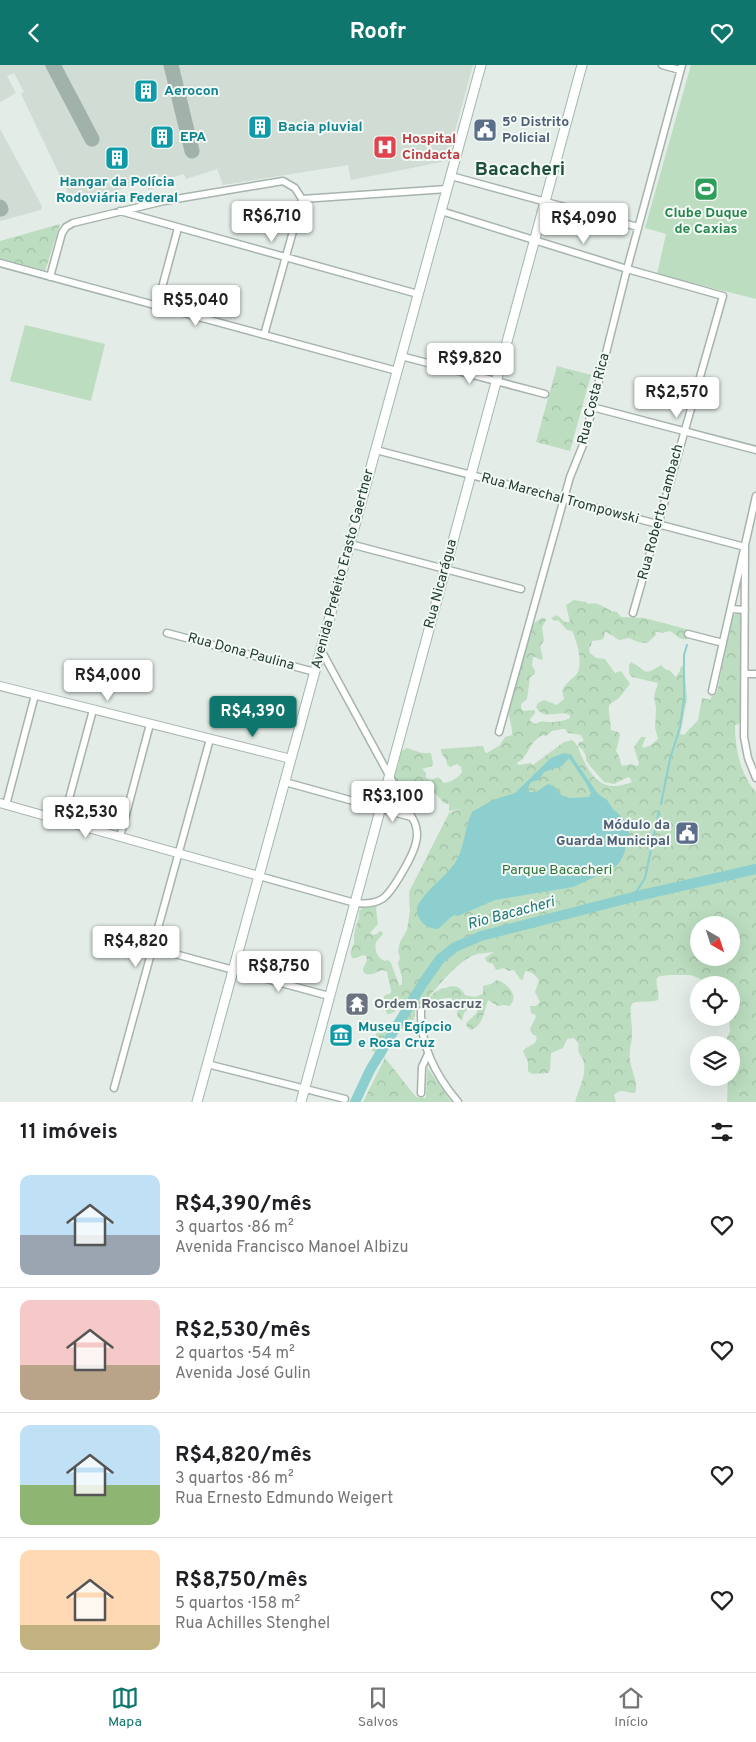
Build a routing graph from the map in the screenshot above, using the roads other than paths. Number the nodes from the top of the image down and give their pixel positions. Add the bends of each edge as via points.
1 (481, 65) edge
2 (582, 65) edge
3 (662, 65) edge
4 (681, 68) edge
5 (451, 176) junction
6 (447, 189) junction
7 (302, 199) junction
8 (545, 201) junction
9 (120, 211) junction
10 (441, 211) junction
11 (638, 227) junction
12 (178, 228) junction
13 (534, 240) junction
14 (286, 258) junction
15 (0, 263) edge
16 (627, 269) junction
17 (50, 277) junction
18 (418, 294) junction
19 (157, 306) junction
20 (264, 335) junction
21 (401, 356) junction
22 (397, 371) junction
23 (496, 381) junction
24 (545, 394) dead end
25 (592, 407) junction
26 (683, 431) junction
27 (376, 450) junction
28 (756, 450) edge
29 (471, 475) junction
30 (564, 500) junction
31 (756, 500) edge
32 (658, 525) junction
33 (350, 544) junction
34 (744, 547) junction
35 (445, 569) junction
36 (521, 589) dead end
37 (731, 609) junction
38 (745, 610) junction
39 (633, 613) dead end
40 (167, 633) dead end
41 (688, 635) dead end
42 (723, 643) junction
43 (321, 651) junction
44 (315, 671) junction
45 (745, 674) junction
46 (756, 674) edge
47 (0, 686) edge
48 (712, 691) dead end
49 (35, 695) junction
50 (93, 710) junction
51 (150, 724) junction
52 (499, 732) dead end
53 (210, 739) junction
54 (291, 759) junction
55 (389, 775) junction
56 (756, 778) edge
57 (285, 782) junction
58 (3, 804) edge
59 (380, 808) junction
60 (411, 817) junction
61 (63, 821) junction
62 (120, 837) junction
63 (179, 854) junction
64 (259, 876) junction
65 (355, 903) junction
66 (153, 948) junction
67 (233, 970) junction
68 (330, 996) junction
69 (421, 1011) dead end
70 (428, 1054) junction
71 (207, 1064) junction
72 (114, 1088) dead end
73 (304, 1090) junction
74 (421, 1093) dead end
75 (345, 1099) dead end
76 (197, 1102) edge
77 (301, 1102) edge
78 (458, 1102) edge

1 - 5 main road, Avenida Prefeito Erasto Gaertner
2 - 8 main road, Rua Nicarágua
3 - 4 street
4 - 11 street, Rua Costa Rica
5 - 6 main road, Avenida Prefeito Erasto Gaertner
5 - 8 street
6 - 7 street
6 - 10 main road, Avenida Prefeito Erasto Gaertner
7 - 9 street via 291,185 283,181 181,197
7 - 14 street
8 - 11 street
8 - 13 main road, Rua Nicarágua
9 - 12 street
9 - 17 street via 66,227
10 - 13 street
10 - 18 main road, Avenida Prefeito Erasto Gaertner
11 - 16 street, Rua Costa Rica
12 - 14 street
12 - 19 street
13 - 16 street
13 - 23 main road, Rua Nicarágua
14 - 18 street
14 - 20 street
15 - 17 street
16 - 25 street, Rua Costa Rica
16 - 26 street, Rua Roberto Lambach via 722,296
17 - 19 street
18 - 21 main road, Avenida Prefeito Erasto Gaertner
19 - 20 street
20 - 22 street
21 - 22 main road, Avenida Prefeito Erasto Gaertner
21 - 23 street
22 - 27 main road, Avenida Prefeito Erasto Gaertner
23 - 24 street
23 - 29 main road, Rua Nicarágua
25 - 26 street
25 - 30 street, Rua Costa Rica
26 - 28 street
26 - 32 street, Rua Roberto Lambach
27 - 29 street, Rua Marechal Trompowski
27 - 33 main road, Avenida Prefeito Erasto Gaertner
29 - 30 street, Rua Marechal Trompowski
29 - 35 main road, Rua Nicarágua
30 - 32 street, Rua Marechal Trompowski
30 - 52 street, Rua Costa Rica
31 - 34 street
32 - 34 street, Rua Marechal Trompowski
32 - 39 street, Rua Roberto Lambach
33 - 35 street
33 - 43 main road, Avenida Prefeito Erasto Gaertner
34 - 37 street
34 - 38 street
35 - 36 street
35 - 55 main road, Rua Nicarágua
37 - 38 street
37 - 42 street
38 - 45 street
40 - 44 street, Rua Dona Paulina
41 - 42 street
42 - 48 street
43 - 44 main road, Avenida Prefeito Erasto Gaertner
43 - 55 street
44 - 54 main road, Avenida Prefeito Erasto Gaertner
45 - 46 street
45 - 56 street via 744,742
47 - 49 street
49 - 50 street
49 - 58 street
50 - 51 street
50 - 61 street
51 - 53 street
51 - 62 street
53 - 54 street
53 - 63 street
54 - 57 main road, Avenida Prefeito Erasto Gaertner
55 - 59 main road, Rua Nicarágua
55 - 60 street
57 - 59 street
57 - 64 main road, Avenida Prefeito Erasto Gaertner
58 - 61 street
59 - 60 street
59 - 65 main road, Rua Nicarágua
60 - 65 street via 417,829 416,846 392,888 378,901
61 - 62 street
62 - 63 street
63 - 64 street
63 - 66 street
64 - 65 street
64 - 67 main road, Avenida Prefeito Erasto Gaertner
65 - 68 main road, Rua Nicarágua
66 - 67 street
66 - 72 street
67 - 68 street
67 - 71 main road, Avenida Prefeito Erasto Gaertner
68 - 73 main road, Rua Nicarágua
69 - 70 street
70 - 74 street via 422,1067
70 - 78 street
71 - 73 street
71 - 76 main road, Avenida Prefeito Erasto Gaertner
73 - 75 street
73 - 77 main road, Rua Nicarágua

